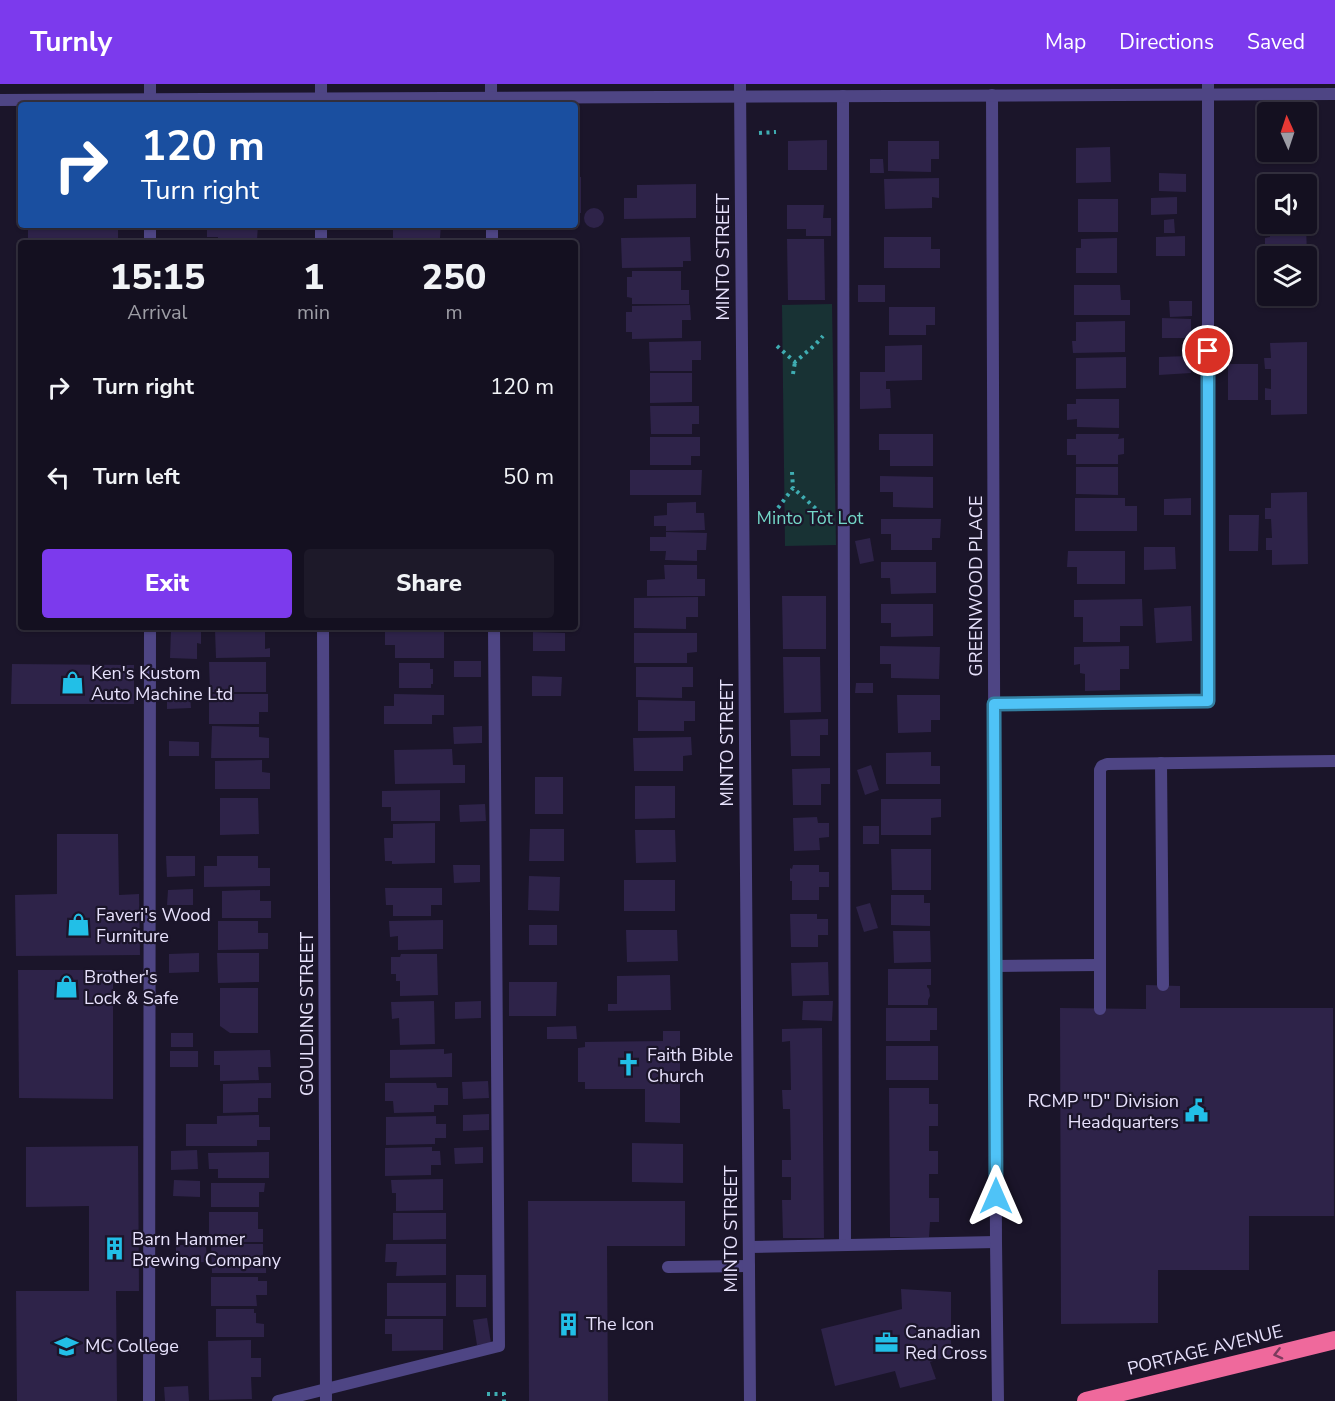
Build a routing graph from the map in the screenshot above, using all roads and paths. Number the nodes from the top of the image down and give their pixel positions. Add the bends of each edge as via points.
1 (150, 84) edge
2 (321, 84) edge
3 (491, 84) edge
4 (1208, 89) edge
5 (740, 90) edge
6 (966, 90) edge
7 (1335, 94) edge
8 (992, 95) junction
9 (843, 96) junction
10 (0, 100) edge
11 (491, 101) edge
12 (150, 102) edge
13 (321, 102) edge
14 (844, 313) junction
15 (777, 346) dead end
16 (795, 362) junction
17 (793, 374) dead end
18 (792, 472) dead end
19 (793, 488) junction
20 (778, 508) dead end
21 (844, 533) junction
22 (150, 630) edge
23 (323, 630) edge
24 (494, 630) edge
25 (994, 704) junction
26 (1335, 761) edge
27 (1161, 764) junction
28 (1099, 965) junction
29 (995, 966) junction
30 (1163, 985) dead end
31 (1100, 1009) dead end
32 (996, 1242) junction
33 (845, 1245) junction
34 (749, 1247) junction
35 (749, 1266) junction
36 (668, 1268) dead end
37 (1335, 1340) edge
38 (487, 1394) dead end
39 (326, 1395) edge
40 (149, 1401) edge
41 (278, 1401) edge
42 (504, 1401) edge
43 (750, 1401) edge
44 (998, 1401) edge
45 (1086, 1401) edge

1 - 12 street
2 - 13 street
3 - 11 street
4 - 7 street
4 - 8 street
4 - 25 street via 1208,701
5 - 9 street
5 - 11 street
5 - 34 street, MINTO STREET
6 - 8 street
6 - 9 street
8 - 25 street, GREENWOOD PLACE
9 - 14 street
10 - 12 street
11 - 13 street
12 - 13 street
14 - 16 path
14 - 21 street
15 - 16 path
16 - 17 path
18 - 19 path
19 - 20 path
19 - 21 path
21 - 33 street
22 - 40 street
23 - 39 street, GOULDING STREET
24 - 39 street via 499,1346
25 - 29 street, GREENWOOD PLACE
26 - 27 street
27 - 28 street via 1107,764 1100,770
27 - 30 street
28 - 29 street
28 - 31 street
29 - 32 street, GREENWOOD PLACE
32 - 33 street
32 - 44 street, GREENWOOD PLACE
33 - 34 street
34 - 35 street, MINTO STREET
35 - 36 street
35 - 43 street, MINTO STREET
37 -> 45 highway, PORTAGE AVENUE
38 - 42 path via 504,1394
39 - 41 street

